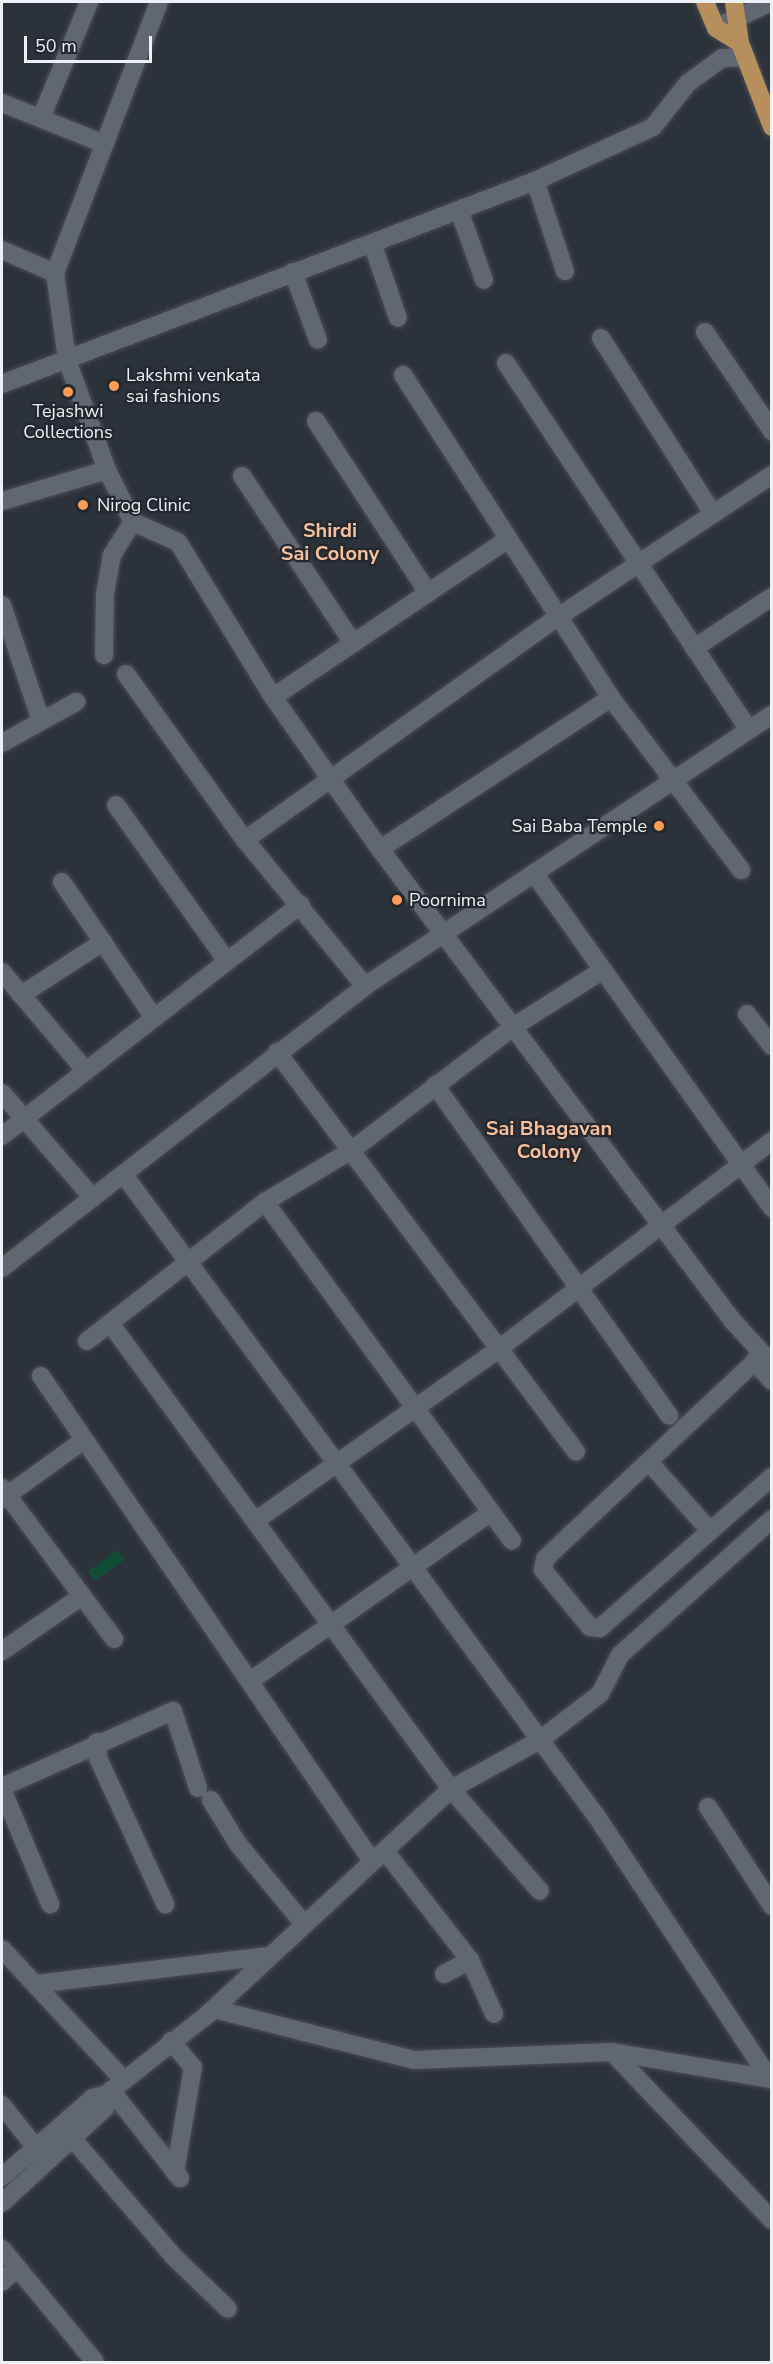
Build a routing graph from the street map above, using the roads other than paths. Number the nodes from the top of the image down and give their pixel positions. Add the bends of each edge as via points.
1 (89, 2) edge
2 (159, 2) edge
3 (705, 2) edge
4 (771, 2) edge
5 (737, 9) edge
6 (716, 28) junction
7 (743, 50) junction
8 (2, 103) edge
9 (40, 118) junction
10 (771, 127) edge
11 (105, 144) junction
12 (535, 181) junction
13 (459, 210) junction
14 (372, 243) junction
15 (2, 250) edge
16 (566, 271) dead end
17 (293, 272) junction
18 (55, 273) junction
19 (484, 280) dead end
20 (398, 318) dead end
21 (705, 332) dead end
22 (601, 338) dead end
23 (318, 340) dead end
24 (68, 360) junction
25 (506, 363) dead end
26 (403, 375) dead end
27 (2, 384) edge
28 (316, 421) dead end
29 (771, 431) edge
30 (107, 470) junction
31 (771, 475) edge
32 (242, 476) dead end
33 (2, 501) edge
34 (713, 514) junction
35 (133, 522) junction
36 (508, 539) junction
37 (639, 563) junction
38 (428, 593) junction
39 (771, 597) edge
40 (2, 605) edge
41 (558, 617) junction
42 (353, 643) junction
43 (694, 648) junction
44 (104, 655) dead end
45 (126, 674) dead end
46 (273, 697) junction
47 (611, 698) junction
48 (76, 702) dead end
49 (771, 714) edge
50 (41, 721) junction
51 (748, 729) junction
52 (2, 743) edge
53 (328, 778) junction
54 (670, 782) junction
55 (116, 805) dead end
56 (244, 840) junction
57 (380, 849) junction
58 (741, 870) dead end
59 (534, 873) junction
60 (62, 882) dead end
61 (301, 904) junction
62 (442, 934) junction
63 (103, 942) junction
64 (227, 961) junction
65 (603, 970) junction
66 (2, 972) edge
67 (365, 986) junction
68 (21, 995) junction
69 (747, 1014) dead end
70 (154, 1018) junction
71 (516, 1025) junction
72 (771, 1046) edge
73 (277, 1052) junction
74 (86, 1071) junction
75 (435, 1085) junction
76 (2, 1093) edge
77 (23, 1119) junction
78 (2, 1136) edge
79 (771, 1141) edge
80 (352, 1149) junction
81 (740, 1164) junction
82 (124, 1174) junction
83 (93, 1198) junction
84 (265, 1202) junction
85 (771, 1208) edge
86 (660, 1223) junction
87 (189, 1261) junction
88 (2, 1268) edge
89 (577, 1286) junction
90 (110, 1323) junction
91 (87, 1341) dead end
92 (500, 1348) junction
93 (763, 1360) edge
94 (41, 1376) dead end
95 (771, 1381) edge
96 (413, 1405) junction
97 (669, 1416) dead end
98 (84, 1440) junction
99 (576, 1450) dead end
100 (649, 1462) junction
101 (334, 1463) junction
102 (771, 1478) edge
103 (3, 1494) edge
104 (491, 1512) junction
105 (771, 1519) edge
106 (255, 1521) junction
107 (710, 1531) junction
108 (512, 1540) dead end
109 (413, 1564) junction
110 (82, 1596) junction
111 (330, 1623) junction
112 (114, 1639) dead end
113 (2, 1651) edge
114 (250, 1682) junction
115 (540, 1740) junction
116 (97, 1742) junction
117 (2, 1788) edge
118 (452, 1789) junction
119 (708, 1807) dead end
120 (379, 1856) junction
121 (540, 1891) dead end
122 (50, 1904) dead end
123 (165, 1904) dead end
124 (771, 1906) edge
125 (304, 1924) junction
126 (2, 1949) edge
127 (268, 1956) junction
128 (470, 1960) junction
129 (444, 1974) dead end
130 (36, 1984) junction
131 (495, 2014) dead end
132 (207, 2015) junction
133 (171, 2041) junction
134 (612, 2052) junction
135 (771, 2079) edge
136 (114, 2088) junction
137 (2, 2106) edge
138 (72, 2138) junction
139 (42, 2155) junction
140 (2, 2177) edge
141 (2, 2203) edge
142 (771, 2220) edge
143 (2, 2249) edge
144 (17, 2268) junction
145 (2, 2282) edge
146 (228, 2309) dead end
147 (95, 2362) edge

1 - 9 street
2 - 11 street
3 - 6 main road
4 - 5 street
5 - 6 street
5 - 7 main road
6 - 7 main road
7 - 10 main road
7 - 12 street via 722,58 688,83 653,127
8 - 9 street
9 - 11 street
11 - 18 street
12 - 13 street
12 - 16 street
13 - 14 street
13 - 19 street
14 - 17 street
14 - 20 street
15 - 18 street
17 - 23 street
17 - 24 street
18 - 24 street
21 - 29 street
22 - 34 street
24 - 27 street
24 - 30 street
25 - 37 street
26 - 36 street
28 - 38 street
30 - 33 street
30 - 35 street
31 - 34 street
32 - 42 street
34 - 37 street
35 - 44 street via 112,555
35 - 46 street via 178,543
36 - 38 street
36 - 41 street
37 - 41 street
37 - 43 street
38 - 42 street
39 - 43 street
40 - 50 street
41 - 47 street
41 - 53 street
42 - 46 street
43 - 51 street
45 - 56 street
46 - 53 street
47 - 54 street
47 - 57 street
48 - 50 street
49 - 51 street
50 - 52 street
51 - 54 street
53 - 56 street
53 - 57 street
54 - 58 street
54 - 59 street
55 - 64 street
56 - 61 street
57 - 62 street
59 - 62 street
59 - 65 street
60 - 63 street
61 - 64 street
61 - 67 street
62 - 67 street
62 - 71 street
63 - 68 street
63 - 70 street
64 - 70 street
65 - 71 street
65 - 81 street
66 - 68 street
67 - 73 street
68 - 74 street
69 - 72 street
70 - 74 street
71 - 75 street
71 - 86 street
73 - 80 street
73 - 82 street
74 - 77 street
75 - 80 street
75 - 89 street
76 - 77 street
77 - 78 street
77 - 83 street
79 - 81 street
80 - 84 street
80 - 92 street
81 - 85 street
81 - 86 street
82 - 83 street
82 - 87 street
83 - 88 street
84 - 87 street
84 - 96 street
86 - 89 street
86 - 93 street
87 - 90 street
87 - 101 street
89 - 92 street
89 - 97 street
90 - 91 street
90 - 106 street
92 - 96 street
92 - 99 street
93 - 95 street
93 - 100 street
94 - 98 street
96 - 101 street
96 - 104 street
98 - 103 street
98 - 114 street
100 - 107 street
100 - 107 street via 545,1559 543,1570 590,1627 600,1628
101 - 106 street
101 - 109 street
102 - 107 street
103 - 110 street
104 - 108 street
104 - 109 street
105 - 115 street via 620,1655 600,1694
106 - 111 street
109 - 111 street
109 - 115 street
110 - 112 street
110 - 113 street
111 - 114 street
111 - 118 street
114 - 120 street
115 - 118 street
115 - 135 street
116 - 117 street
116 - 123 street via 98,1758
116 - 125 street via 173,1711 205,1794 238,1844
117 - 122 street
118 - 120 street
118 - 121 street
119 - 124 street
120 - 125 street
120 - 128 street
125 - 127 street
126 - 130 street
127 - 130 street
127 - 132 street
128 - 129 street
128 - 131 street
130 - 136 street
132 - 133 street
132 - 134 street via 214,2009 414,2060
133 - 136 street
133 - 136 street via 192,2067 178,2177
134 - 135 street
134 - 142 street
136 - 138 street via 105,2108
136 - 139 street via 93,2098
137 - 139 street
138 - 139 street
138 - 146 street via 173,2256
139 - 140 street
139 - 141 street
143 - 144 street
144 - 145 street
144 - 147 street

